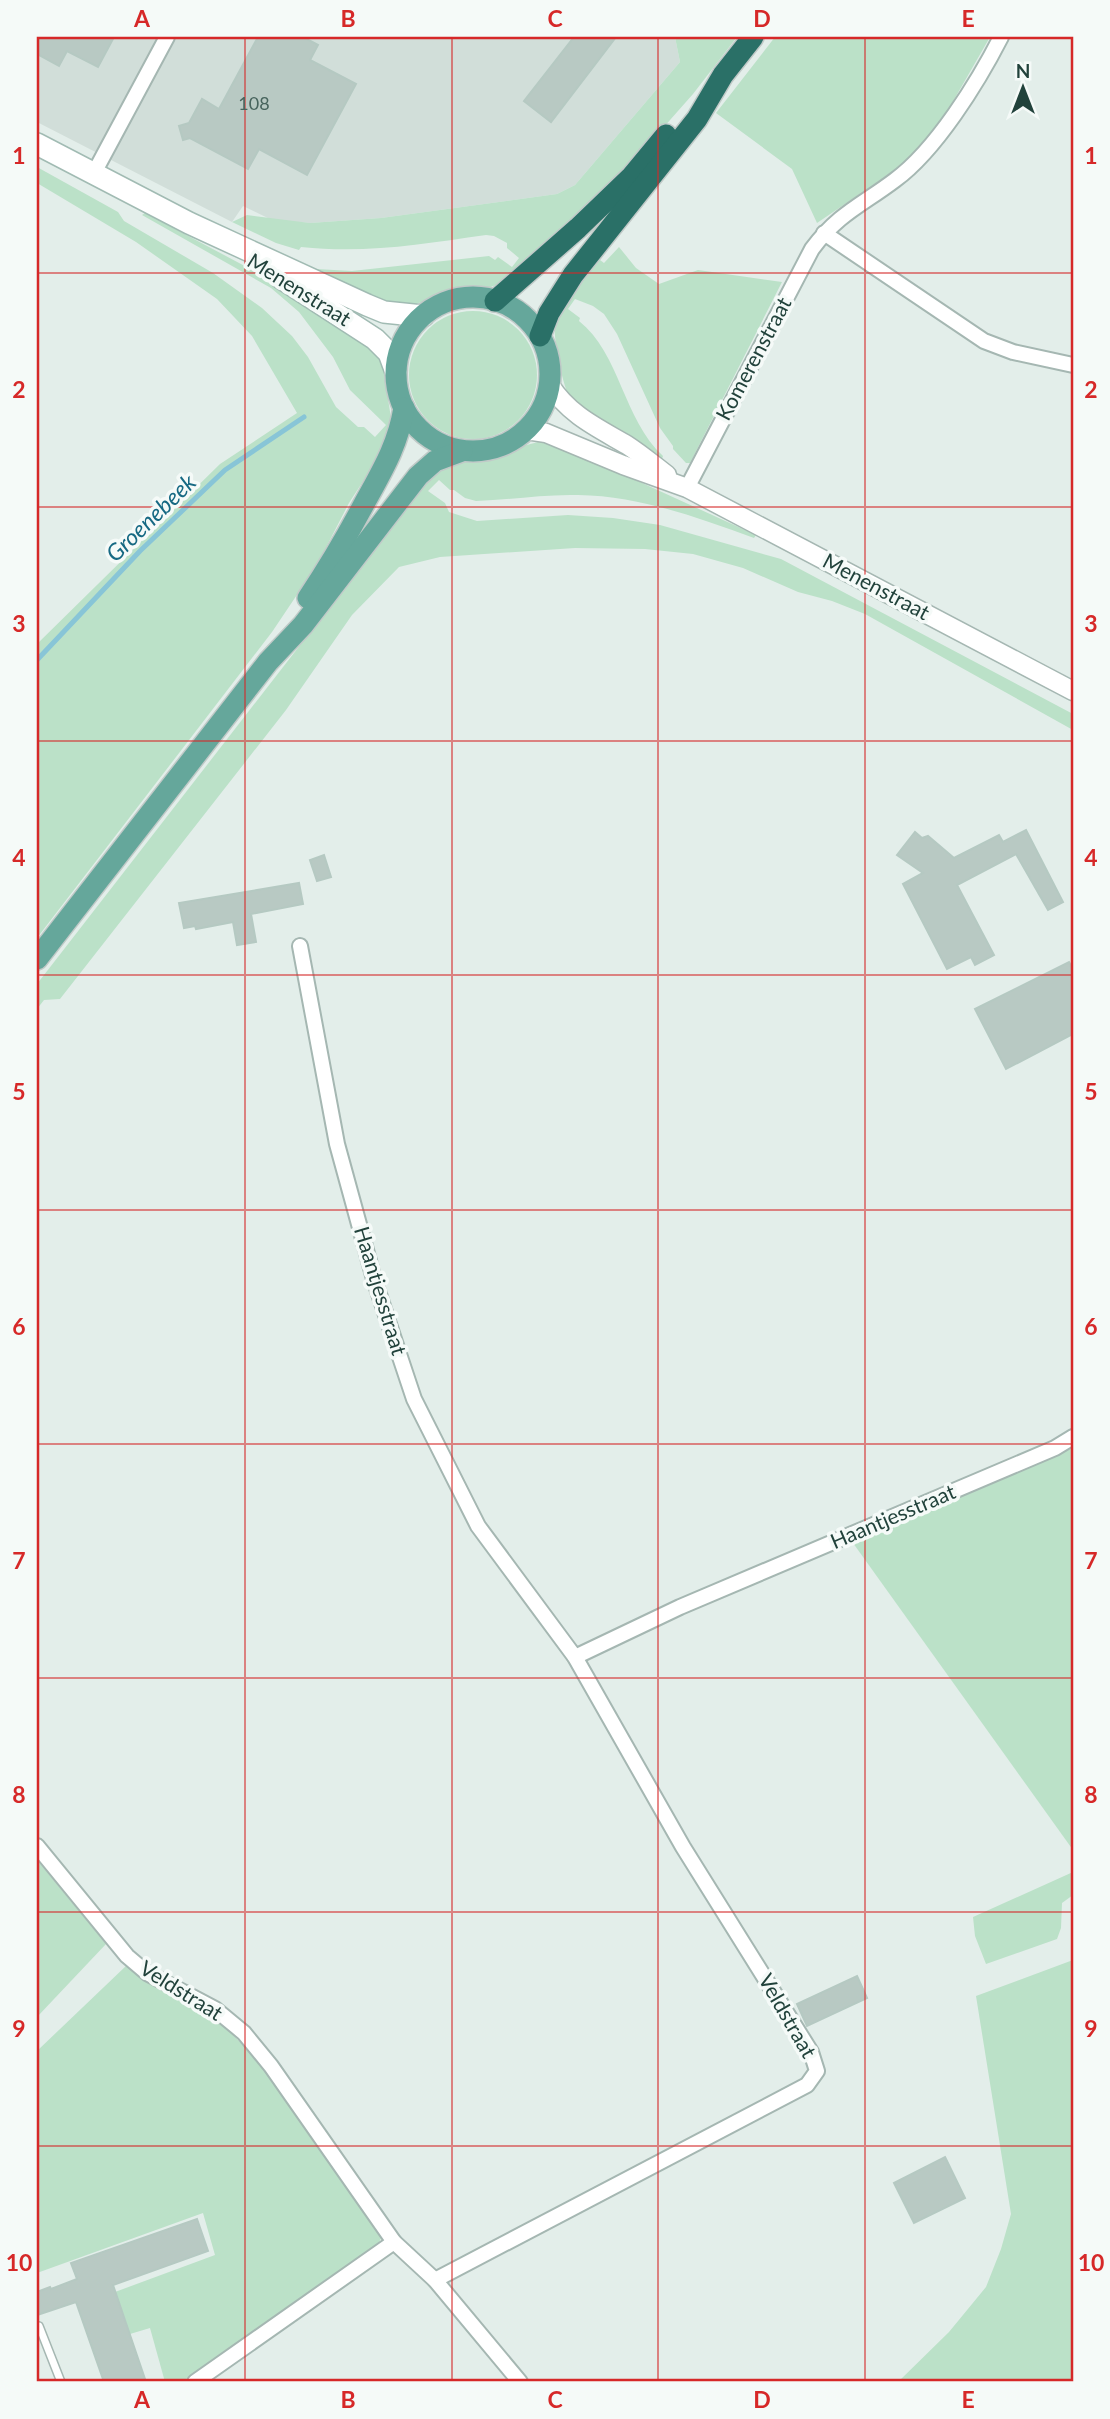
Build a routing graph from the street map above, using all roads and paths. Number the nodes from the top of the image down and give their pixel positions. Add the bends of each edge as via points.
1 (167, 37) edge
2 (753, 37) edge
3 (1001, 37) edge
4 (723, 75) junction
5 (37, 144) edge
6 (94, 173) junction
7 (189, 223) junction
8 (824, 233) junction
9 (495, 301) junction
10 (423, 316) junction
11 (540, 336) junction
12 (1073, 365) edge
13 (396, 372) junction
14 (550, 386) junction
15 (404, 408) junction
16 (526, 430) junction
17 (463, 451) junction
18 (682, 486) junction
19 (268, 662) junction
20 (1073, 691) edge
21 (300, 946) dead end
22 (37, 960) edge
23 (1073, 1437) edge
24 (537, 1605) joint
25 (575, 1657) junction
26 (37, 1846) edge
27 (394, 2242) junction
28 (435, 2280) junction
29 (39, 2326) dead end
30 (61, 2382) edge
31 (195, 2382) edge
32 (520, 2382) edge

1 - 6 street
2 - 4 highway
3 - 8 street, Komerenstraat via 929,148 897,179 845,213
4 - 9 highway via 632,176
4 - 11 highway via 697,119 560,293
5 - 6 main road, Menenstraat
6 - 7 main road, Menenstraat
7 - 10 main road, Menenstraat via 384,312
7 - 13 main road, Menenstraat via 362,330 389,353
8 - 12 street via 984,341
8 - 18 street, Komerenstraat
9 - 10 main road via 457,299
9 - 11 main road via 513,309
10 - 13 main road via 409,332
11 - 14 main road via 550,368
13 - 15 main road
14 - 16 main road
14 - 18 street, Menenstraat via 590,425 631,447
15 - 17 main road via 428,437
15 - 19 main road via 388,461
16 - 17 main road via 497,448
16 - 18 street, Menenstraat via 546,433
17 - 19 main road via 435,461 418,476 303,625
18 - 20 street, Menenstraat
19 - 22 main road
21 - 24 street, Haantjesstraat via 337,1144 374,1279 414,1399 478,1526
23 - 25 street, Haantjesstraat
24 - 25 street, Veldstraat
25 - 28 street, Veldstraat via 683,1847 811,2052 817,2071 807,2085
26 - 27 street, Veldstraat via 127,1956 148,1973 215,2009 244,2033
27 - 28 street, Veldstraat
27 - 31 street
28 - 32 street, Veldstraat
29 - 30 lane

